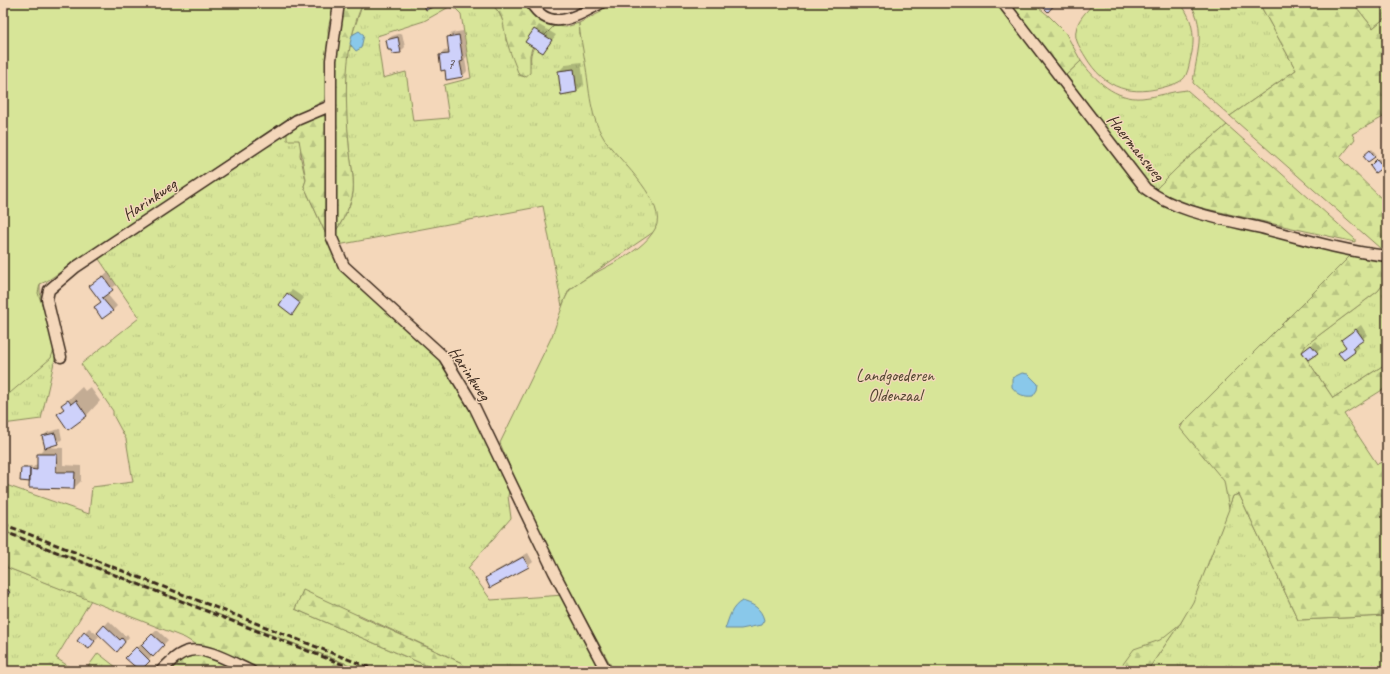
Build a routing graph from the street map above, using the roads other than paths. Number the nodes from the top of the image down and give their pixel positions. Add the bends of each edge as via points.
1 (339, 3) edge
2 (531, 3) edge
3 (601, 3) edge
4 (1003, 3) edge
5 (330, 106) junction
6 (1387, 256) edge
7 (61, 357) dead end
8 (161, 671) edge
9 (251, 671) edge
10 (606, 671) edge

1 - 5 street, Harinkweg via 331,60
2 - 3 street via 542,16 567,20
4 - 6 street, Haermansweg via 1146,188 1162,200 1193,211 1344,250
5 - 7 street, Harinkweg via 297,120 76,267 49,290 48,299
5 - 10 street, Harinkweg via 331,236 344,266 444,357 474,406 554,572
8 - 9 street via 175,657 188,651 200,650

